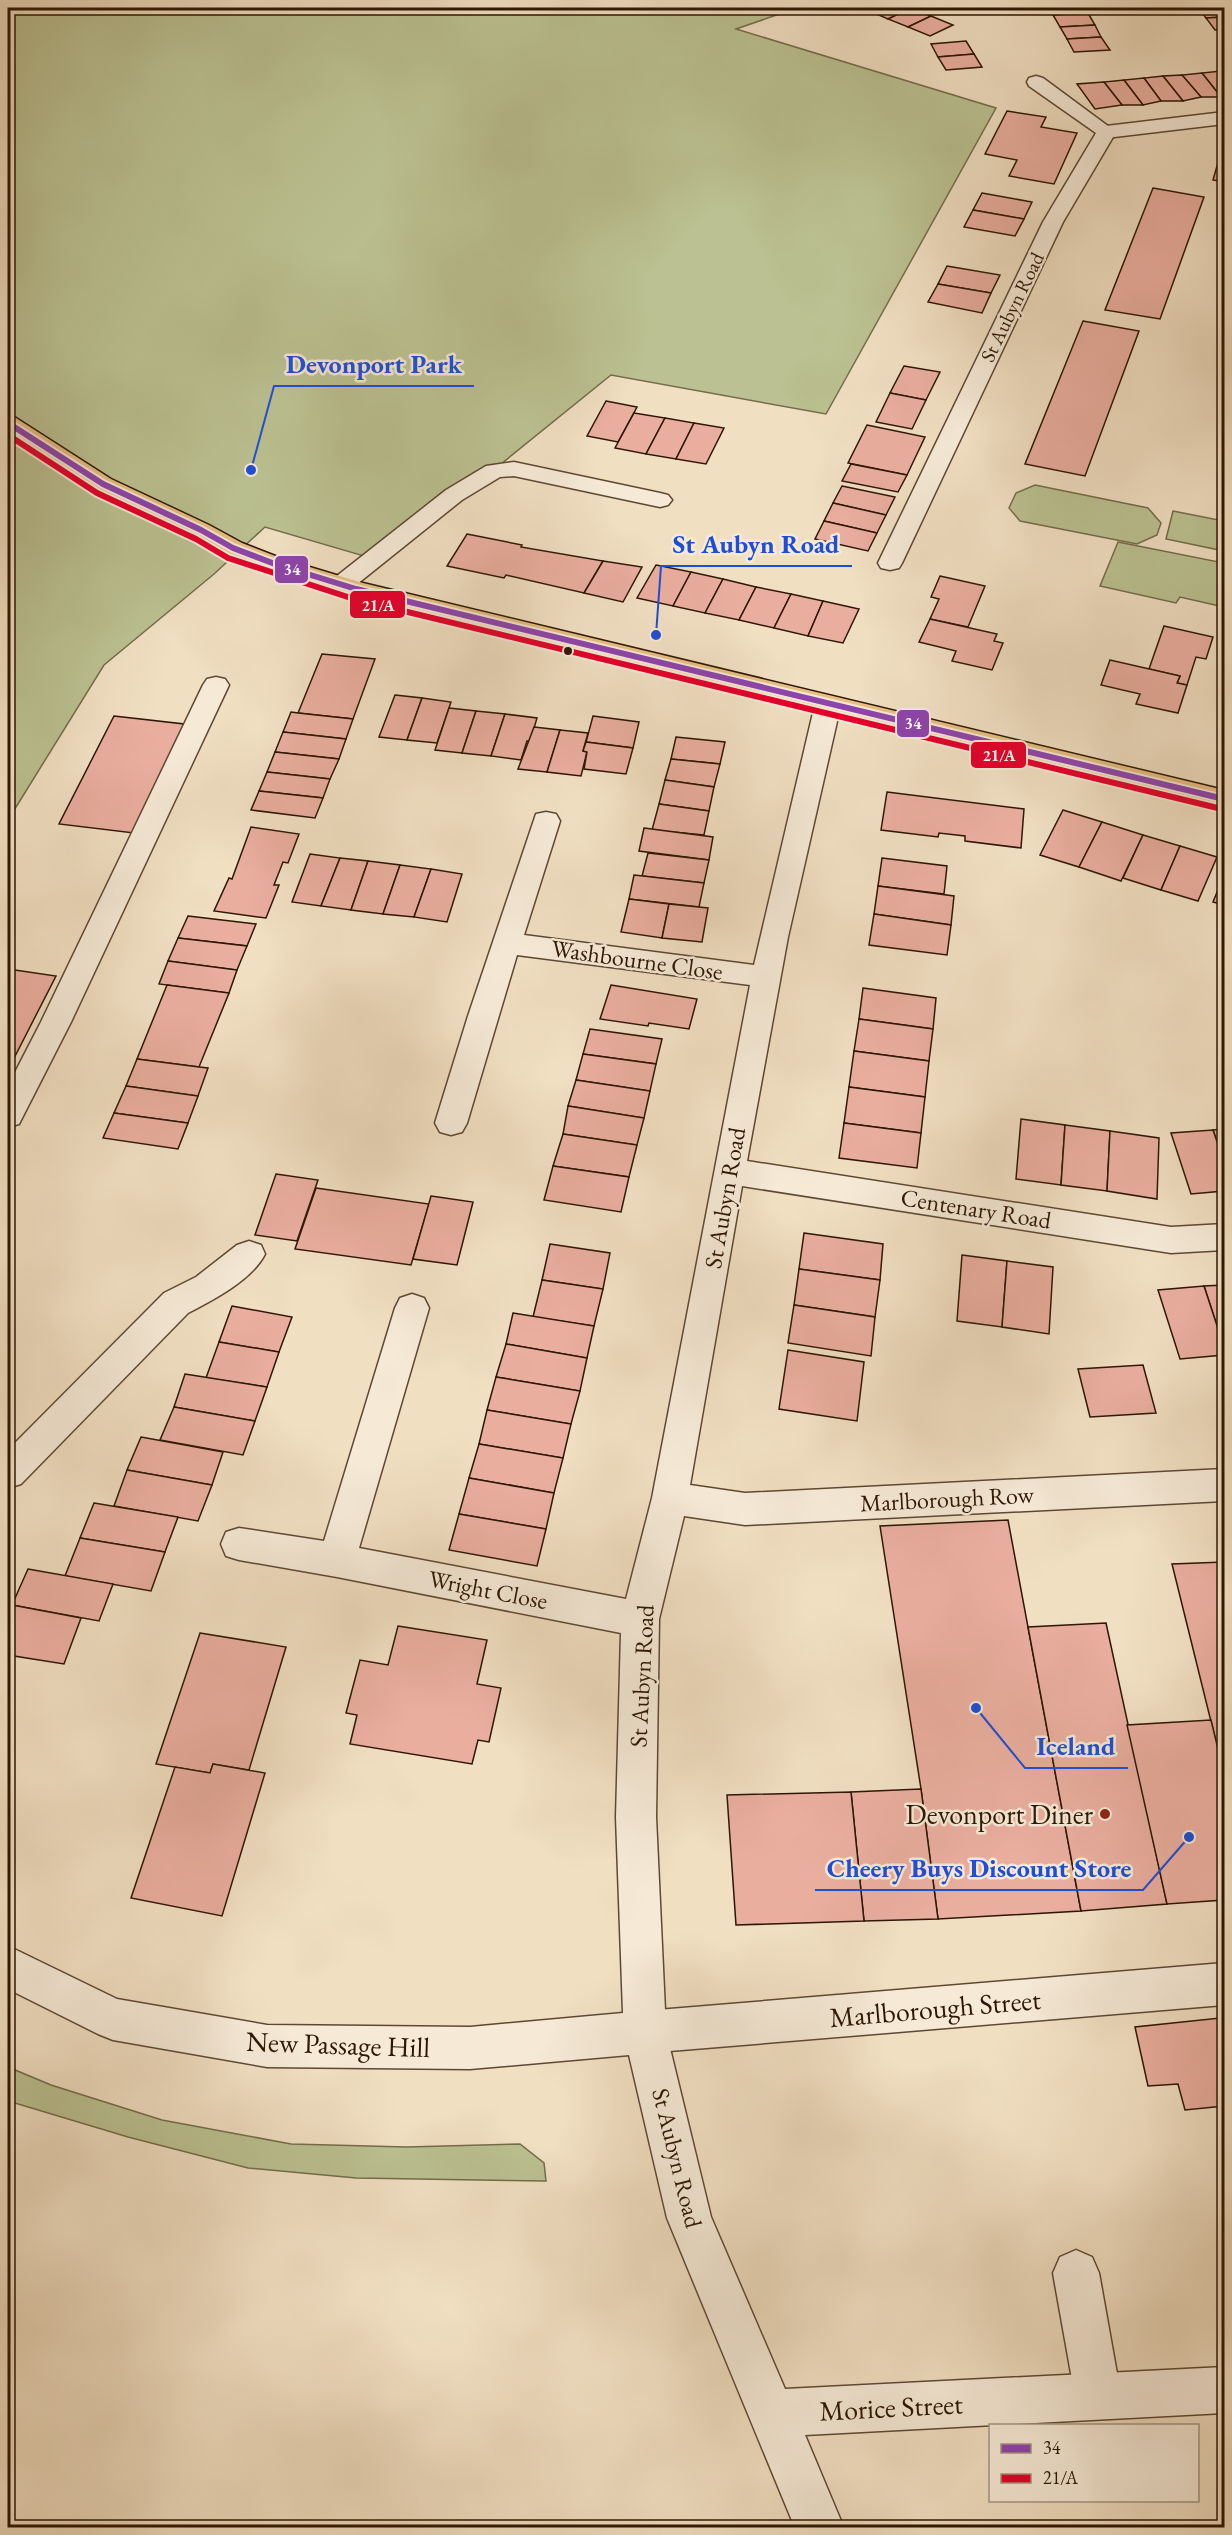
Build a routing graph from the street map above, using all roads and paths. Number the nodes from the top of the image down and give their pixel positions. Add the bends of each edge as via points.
1 (1036, 82) dead end
2 (1224, 118) edge
3 (1106, 132) junction
4 (8, 423) edge
5 (660, 500) dead end
6 (890, 563) dead end
7 (342, 584) junction
8 (216, 685) dead end
9 (828, 704) junction
10 (1224, 799) edge
11 (546, 821) dead end
12 (508, 943) junction
13 (767, 977) junction
14 (8, 1115) edge
15 (451, 1124) dead end
16 (729, 1171) junction
17 (1224, 1237) edge
18 (249, 1254) dead end
19 (412, 1308) dead end
20 (8, 1473) edge
21 (1224, 1485) edge
22 (670, 1498) junction
23 (239, 1544) dead end
24 (337, 1560) junction
25 (640, 1620) junction
26 (8, 1967) edge
27 (1224, 1984) edge
28 (645, 2032) junction
29 (1076, 2272) dead end
30 (1224, 2390) edge
31 (1098, 2396) junction
32 (772, 2413) junction
33 (820, 2528) edge

1 - 3 street
2 - 3 street
3 - 6 street, St Aubyn Road via 1053,222
4 - 7 main road via 103,484 211,538
5 - 7 street via 514,469 494,471 454,495
7 - 9 main road
8 - 14 street
9 - 10 main road
9 - 13 street, St Aubyn Road
11 - 12 street
12 - 13 street, Washbourne Close
12 - 15 street
13 - 16 street, St Aubyn Road
16 - 17 street, Centenary Road via 1171,1240
16 - 22 street, St Aubyn Road
18 - 20 street via 208,1287 176,1303
19 - 24 street
21 - 22 street, Marlborough Row via 745,1509
22 - 25 street, St Aubyn Road
23 - 24 street, Wright Close
24 - 25 street, Wright Close
25 - 28 street, St Aubyn Road via 636,1817
26 - 28 street, New Passage Hill via 113,2019 267,2046 470,2048
27 - 28 street, Marlborough Street
28 - 32 street, St Aubyn Road via 689,2218
29 - 31 street
30 - 31 street, Morice Street
31 - 32 street, Morice Street
32 - 33 street, St Aubyn Road

